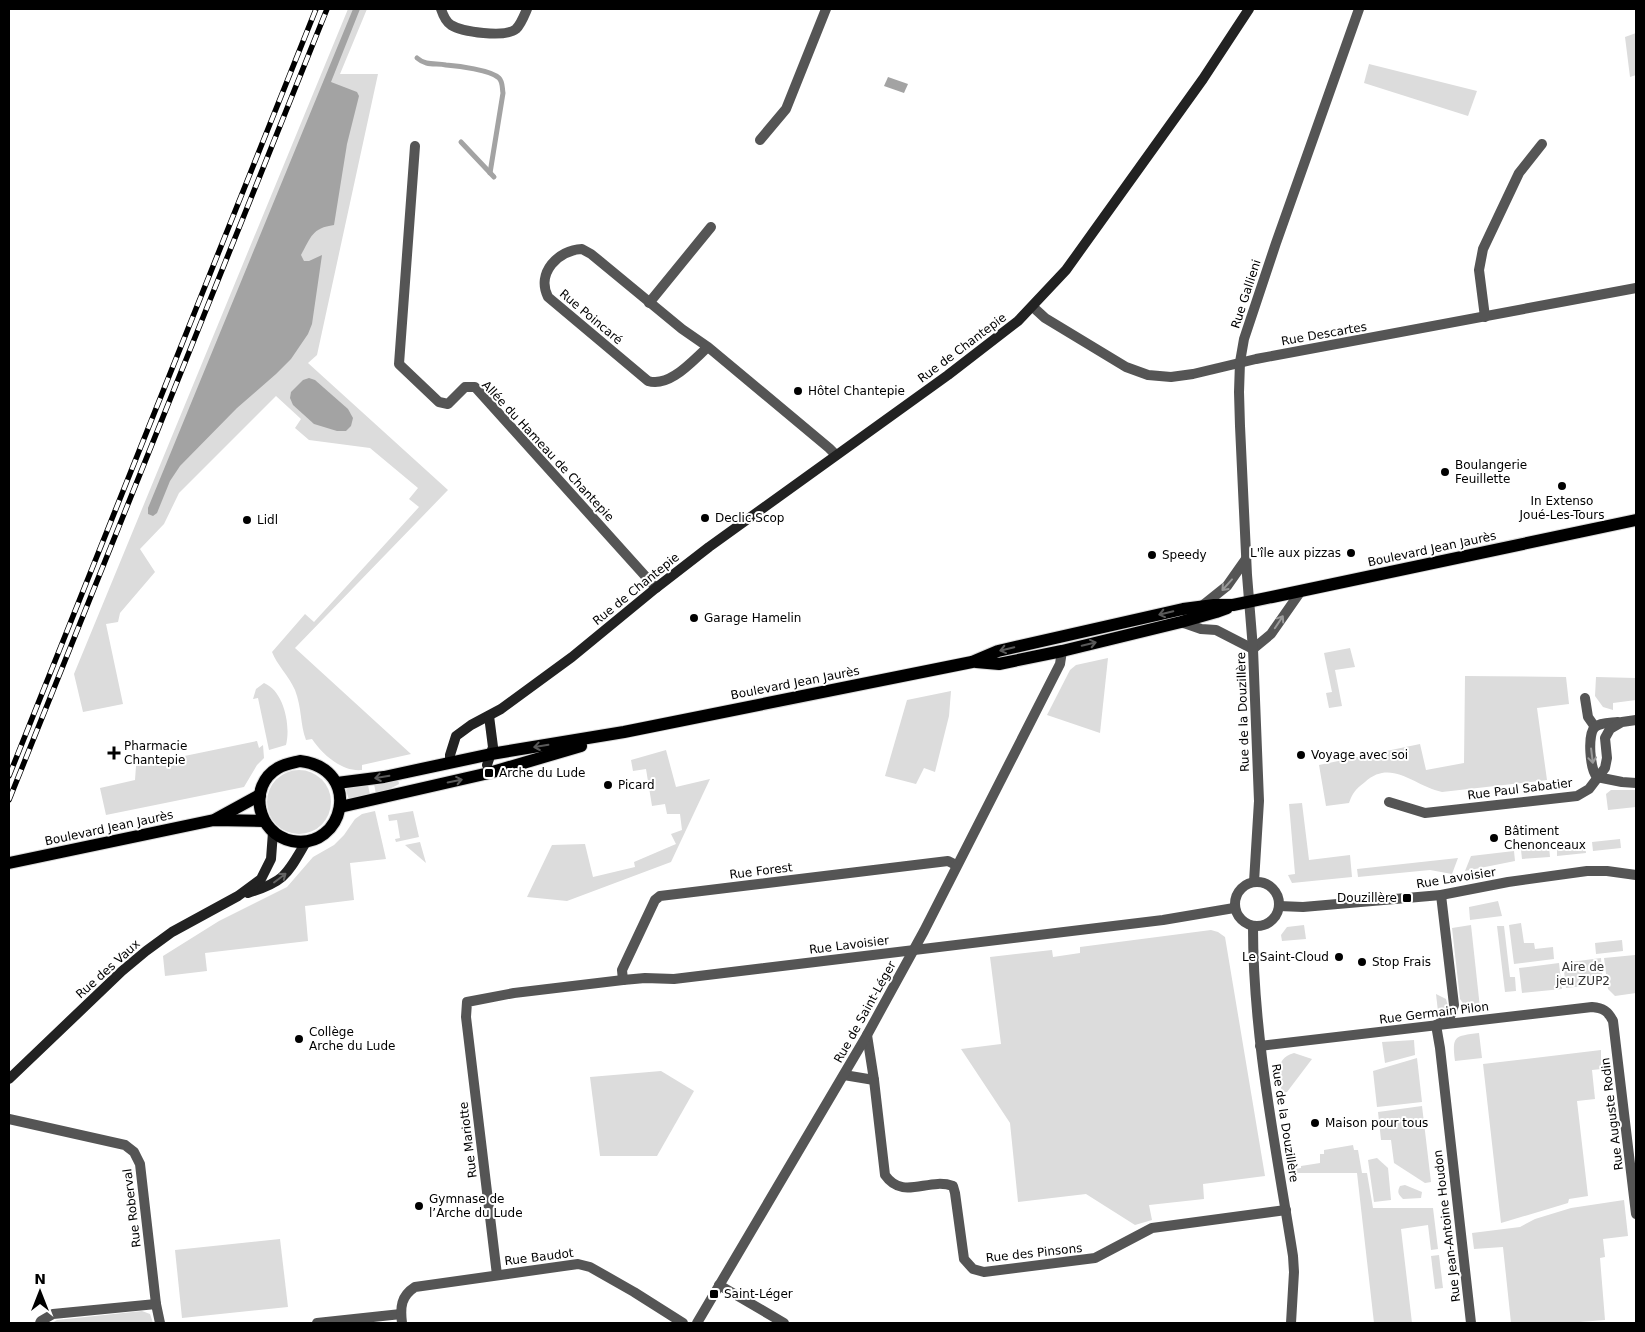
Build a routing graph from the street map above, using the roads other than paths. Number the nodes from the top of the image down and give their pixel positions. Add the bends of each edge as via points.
1 (441, 9) edge
2 (527, 9) edge
3 (826, 9) edge
4 (1249, 9) edge
5 (1359, 9) edge
6 (760, 140) dead end
7 (1542, 144) dead end
8 (415, 146) dead end
9 (711, 227) dead end
10 (1636, 288) edge
11 (650, 303) junction
12 (1033, 307) junction
13 (1485, 317) junction
14 (708, 347) junction
15 (1240, 362) junction
16 (836, 455) junction
17 (1636, 520) edge
18 (1246, 559) junction
19 (656, 588) junction
20 (1301, 591) junction
21 (1249, 602) junction
22 (1233, 604) junction
23 (1202, 606) junction
24 (1181, 622) junction
25 (1253, 649) junction
26 (1062, 651) junction
27 (972, 662) junction
28 (1585, 698) dead end
29 (488, 716) junction
30 (1636, 720) edge
31 (1622, 722) junction
32 (1595, 727) junction
33 (624, 732) junction
34 (450, 763) junction
35 (488, 765) junction
36 (1597, 777) junction
37 (337, 783) junction
38 (1636, 783) edge
39 (260, 796) junction
40 (1389, 802) dead end
41 (340, 807) junction
42 (214, 820) junction
43 (264, 821) junction
44 (273, 832) junction
45 (306, 842) junction
46 (9, 863) edge
47 (956, 866) junction
48 (1636, 875) edge
49 (1254, 882) junction
50 (1441, 895) junction
51 (238, 896) junction
52 (1279, 906) junction
53 (1234, 908) junction
54 (1253, 927) junction
55 (914, 950) junction
56 (623, 980) junction
57 (467, 1002) joint
58 (1609, 1013) joint
59 (1436, 1025) junction
60 (867, 1035) junction
61 (1260, 1046) junction
62 (844, 1075) junction
63 (9, 1079) edge
64 (874, 1080) junction
65 (9, 1119) edge
66 (1633, 1154) edge
67 (1286, 1210) junction
68 (1636, 1214) edge
69 (497, 1275) junction
70 (719, 1285) junction
71 (156, 1304) junction
72 (402, 1319) edge
73 (41, 1322) edge
74 (160, 1323) edge
75 (317, 1323) edge
76 (683, 1323) edge
77 (697, 1323) edge
78 (784, 1323) edge
79 (1291, 1323) edge
80 (1471, 1323) edge

1 - 2 street via 450,24 459,29 500,35 515,30
3 - 6 street via 786,109
4 - 12 street, Rue de Chantepie via 1203,79 1066,270
5 - 15 street, Rue Gallieni via 1273,252 1244,339
7 - 13 street via 1519,173 1483,249 1479,270
8 - 19 street, Allée du Hameau de Chantepie via 399,364 439,402 448,404 465,387 475,387
9 - 11 street
10 - 13 street, Rue Descartes
11 - 14 street, Rue Poincaré
11 - 14 street, Rue Poincaré via 582,249 566,252 554,261 548,268 544,283 548,298 648,382 672,377
12 - 15 street, Rue Descartes via 1045,318 1126,368 1148,375 1193,374
12 - 16 street, Rue de Chantepie via 948,375
13 - 15 street, Rue Descartes
14 - 16 street, Rue Poincaré
15 - 18 street, Rue Gallieni
16 - 19 street, Rue de Chantepie
17 - 20 main road, Boulevard Jean Jaurès
18 - 21 street, Rue Gallieni
18 -> 23 street via 1227,586
19 - 29 street, Rue de Chantepie via 572,657
20 - 21 main road, Boulevard Jean Jaurès
25 -> 20 street via 1271,634
21 - 22 main road, Boulevard Jean Jaurès
21 - 25 street, Rue de la Douzillère
22 - 23 main road, Boulevard Jean Jaurès
22 - 24 main road, Boulevard Jean Jaurès
23 -> 27 main road, Boulevard Jean Jaurès via 998,652
24 - 25 street via 1216,630
26 -> 24 main road, Boulevard Jean Jaurès
25 - 49 street, Rue de la Douzillère via 1258,801
26 - 27 main road, Boulevard Jean Jaurès via 999,664
26 - 47 street, Rue de Saint-Léger via 1060,664
27 - 33 main road, Boulevard Jean Jaurès
28 - 32 street via 1588,717
29 - 34 street, Rue de Chantepie via 456,736
29 - 35 street via 493,748
30 - 31 street
31 - 32 street
31 - 36 street, Rue Paul Sabatier via 1607,734 1607,763
32 -> 36 street via 1590,740
33 - 35 main road, Boulevard Jean Jaurès
33 -> 35 main road, Boulevard Jean Jaurès
34 - 35 main road, Boulevard Jean Jaurès
34 -> 37 main road, Boulevard Jean Jaurès
41 -> 35 main road, Boulevard Jean Jaurès
36 - 38 street
36 - 40 street, Rue Paul Sabatier via 1589,789 1572,797 1425,812
37 - 39 main road via 311,763 288,763 267,777
37 - 41 main road
39 - 42 main road, Boulevard Jean Jaurès
39 - 43 main road via 259,810
41 - 45 main road via 329,830
42 - 43 main road, Boulevard Jean Jaurès
42 - 46 main road, Boulevard Jean Jaurès
43 - 44 main road
44 - 45 main road via 282,839
44 - 51 street, Rue des Vaux via 272,859 266,873
51 -> 45 street, Rue des Vaux via 264,888 284,876
47 - 55 street, Rue de Saint-Léger
47 - 56 street, Rue Forest via 948,861 660,896 655,900 622,970
48 - 50 street, Rue Lavoisier via 1579,872
49 - 52 street via 1274,890
49 - 53 street via 1241,888
50 - 52 street, Rue Lavoisier via 1303,907
50 - 59 street via 1454,1005 1450,1017
51 - 63 street, Rue des Vaux via 172,932 146,951
52 - 54 street via 1276,916 1268,924
53 - 54 street via 1240,919
53 - 55 street, Rue Lavoisier via 1164,920
54 - 61 street, Rue de la Douzillère via 1254,993
55 - 56 street, Rue Lavoisier via 674,979
55 - 60 street, Rue de Saint-Léger
56 - 57 street, Rue Lavoisier
57 - 69 street, Rue Mariotte via 466,1017
58 - 59 street, Rue Germain Pilon via 1592,1007
58 - 66 street, Rue Auguste Rodin via 1613,1021
59 - 61 street, Rue Germain Pilon
59 - 80 street, Rue Jean-Antoine Houdon
60 - 62 street, Rue de Saint-Léger
60 - 64 street, Rue des Pinsons
61 - 67 street, Rue de la Douzillère
62 - 64 street
62 - 70 street, Rue de Saint-Léger
64 - 67 street, Rue des Pinsons via 885,1175 891,1184 902,1188 952,1186 964,1259 973,1269 984,1272 1095,1258 1152,1228
65 - 71 street, Rue Roberval via 125,1145 134,1152 140,1164
66 - 68 street, Rue Auguste Rodin
67 - 79 street, Rue de la Douzillère via 1294,1272
69 - 72 street, Rue Baudot via 415,1287 403,1300
69 - 76 street, Rue Baudot via 585,1265
70 - 77 street, Rue de Saint-Léger
70 - 78 street
71 - 73 street via 53,1314
71 - 74 street, Rue Roberval
72 - 75 street

